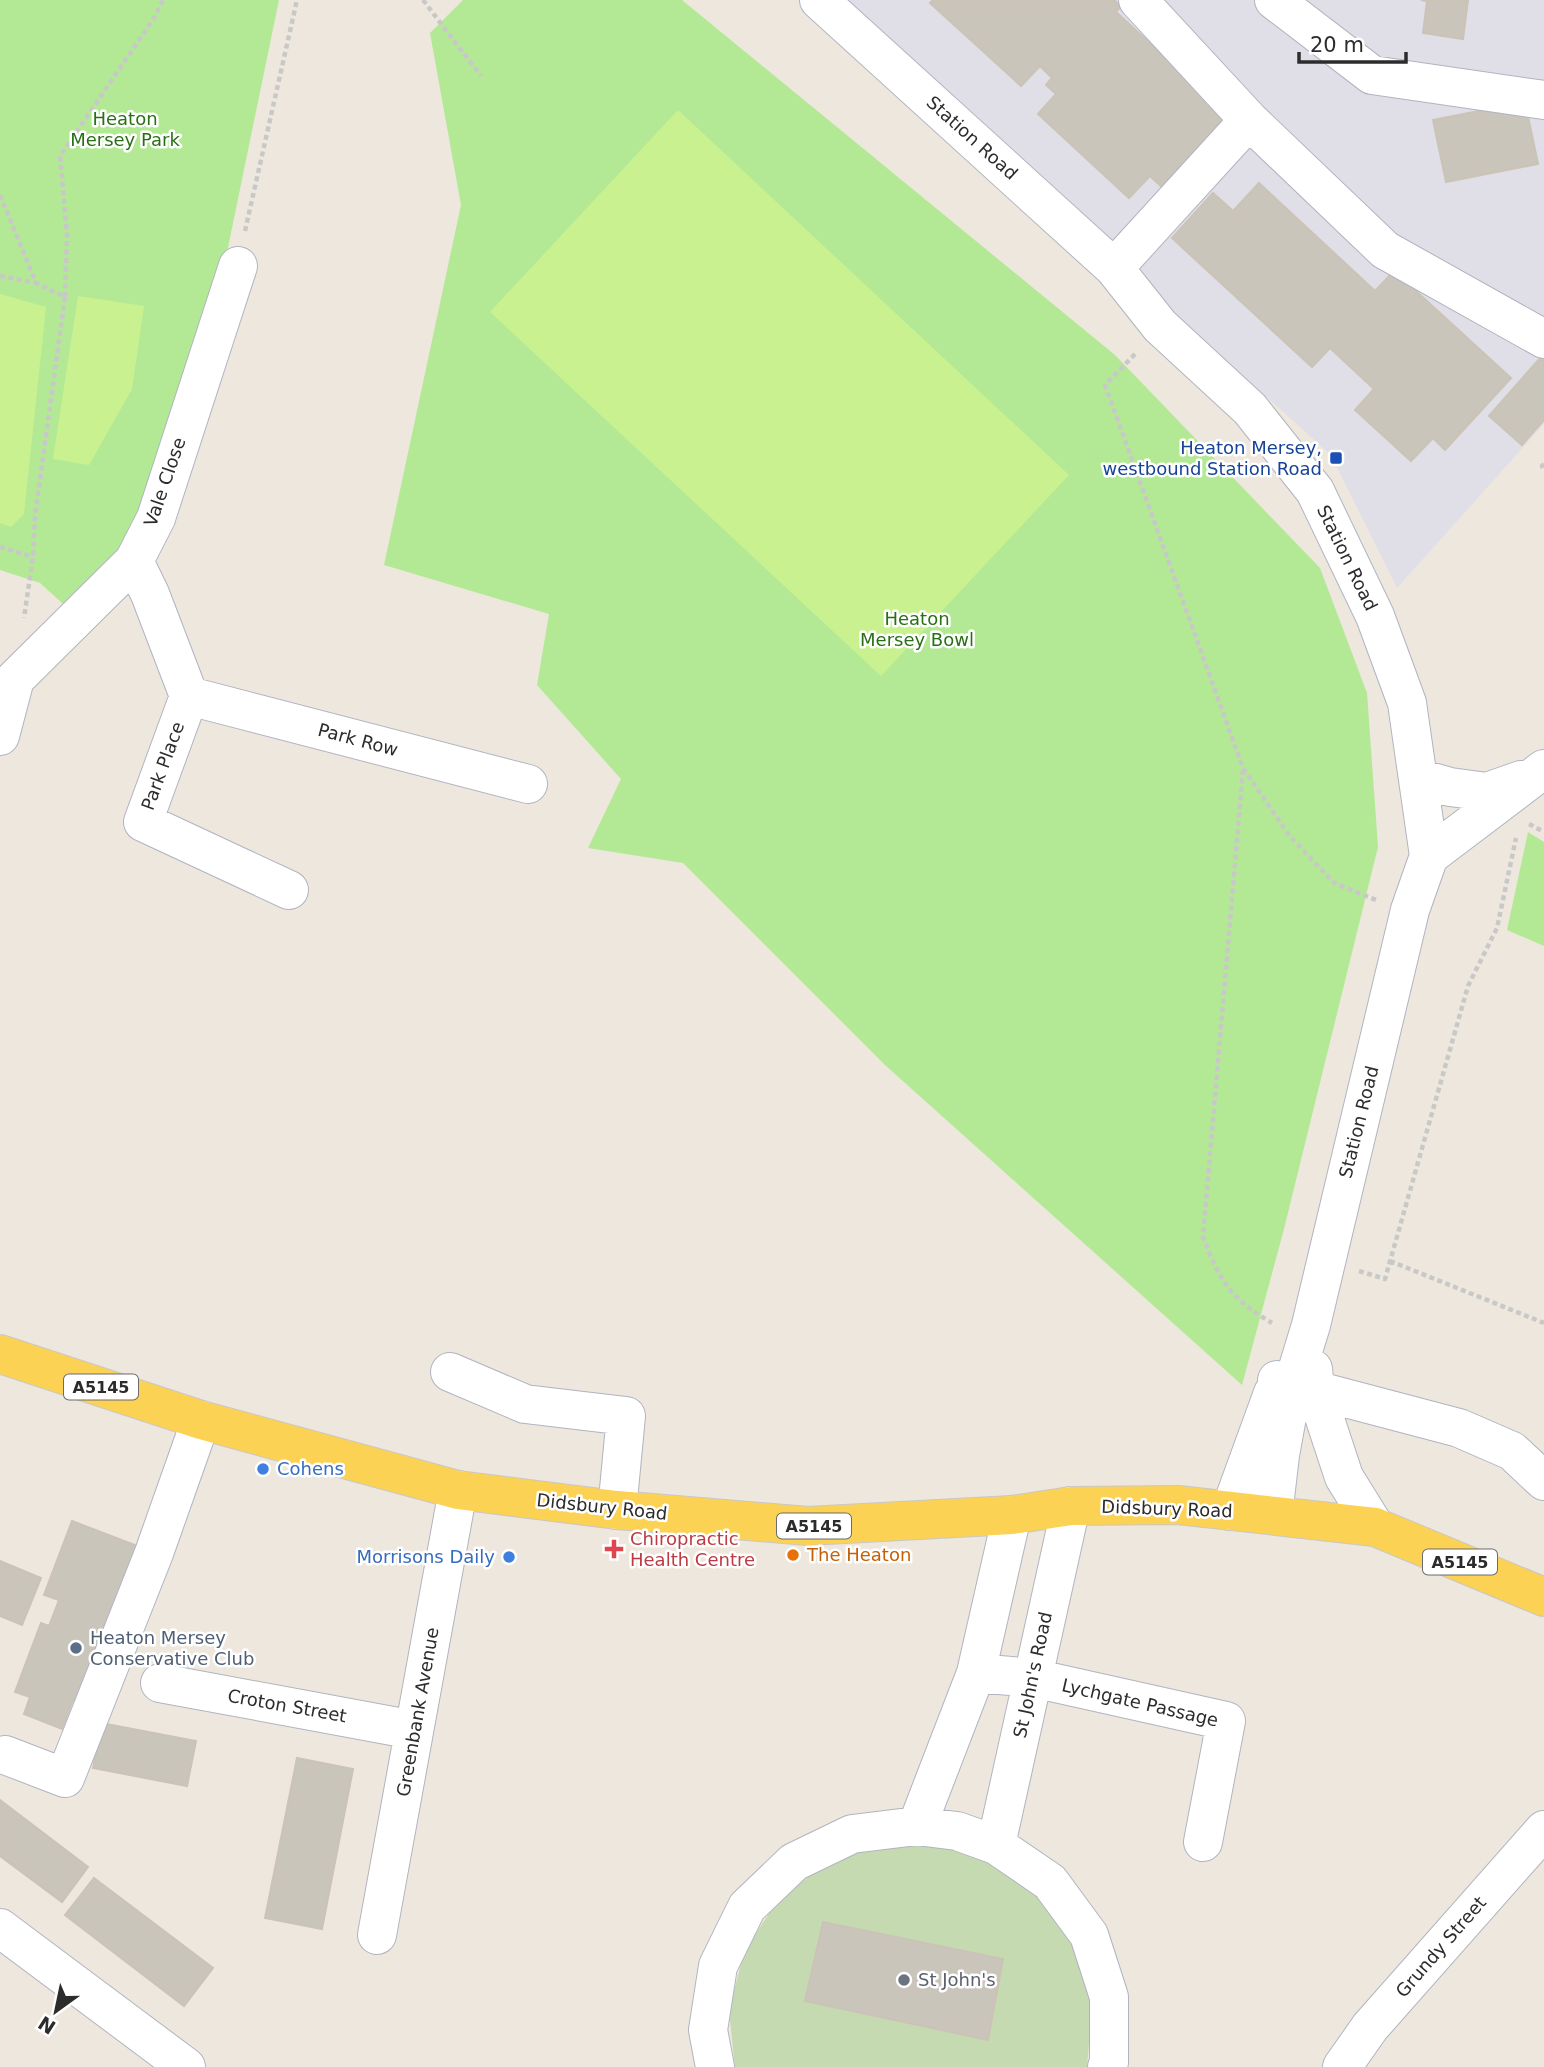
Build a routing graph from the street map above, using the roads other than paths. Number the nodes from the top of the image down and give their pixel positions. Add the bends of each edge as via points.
1 (1138, 0) edge
2 (1274, 0) edge
3 (843, 7) edge
4 (1544, 100) edge
5 (1249, 120) junction
6 (238, 266) road end
7 (1114, 268) junction
8 (1544, 339) edge
9 (134, 561) junction
10 (189, 696) junction
11 (0, 736) edge
12 (1540, 772) edge
13 (1418, 778) junction
14 (528, 784) dead end
15 (1429, 856) junction
16 (289, 890) dead end
17 (1325, 1261) junction
18 (0, 1354) edge
19 (450, 1372) dead end
20 (1295, 1385) junction
21 (201, 1420) junction
22 (1544, 1482) edge
23 (458, 1490) junction
24 (1071, 1506) junction
25 (617, 1510) junction
26 (1230, 1511) junction
27 (1012, 1515) junction
28 (1273, 1515) junction
29 (1375, 1527) junction
30 (1544, 1597) edge
31 (976, 1673) junction
32 (1033, 1678) junction
33 (160, 1683) dead end
34 (414, 1730) junction
35 (5, 1755) dead end
36 (917, 1826) junction
37 (1544, 1830) edge
38 (1203, 1842) dead end
39 (996, 1845) junction
40 (0, 1928) edge
41 (377, 1934) dead end
42 (1112, 2065) edge
43 (186, 2067) edge
44 (715, 2067) edge
45 (1342, 2067) edge

1 - 5 street
2 - 4 street via 1372,75
3 - 7 street, Station Road
5 - 7 street
5 - 8 street via 1385,250
6 - 9 street, Vale Close via 156,518
7 - 13 street, Station Road via 1160,326 1250,409 1315,491 1375,616 1407,703
9 - 10 street
9 - 11 street, Vale Close via 15,679
10 - 14 street, Park Row
10 - 16 street, Park Place via 143,822
12 - 13 street via 1488,792
12 - 15 street via 1509,818
13 - 15 street, Station Road
15 - 17 street, Station Road via 1410,910
17 - 20 street, Station Road
17 - 20 street, Station Road
18 - 21 main road, Didsbury Road / A5145
19 - 25 street via 525,1404 626,1416
20 - 22 street via 1459,1428 1513,1451
20 - 26 street, Station Road
20 - 28 street, Station Road
20 - 29 street
21 - 23 main road, Didsbury Road / A5145
21 - 35 street via 65,1778
23 - 25 main road, Didsbury Road / A5145
23 - 34 street, Greenbank Avenue
24 - 26 main road, Didsbury Road / A5145 via 1175,1505
24 - 27 main road, Didsbury Road / A5145
24 - 32 street, St John's Road
25 - 27 main road, Didsbury Road / A5145 via 808,1526
26 - 28 main road, Didsbury Road / A5145
27 - 31 street
28 - 29 main road, Didsbury Road / A5145
29 - 30 main road, Didsbury Road / A5145
31 - 32 street, Lychgate Passage
31 - 36 street
32 - 38 street, Lychgate Passage via 1226,1721
32 - 39 street, St John's Road
33 - 34 street, Croton Street
34 - 41 street, Greenbank Avenue
36 - 39 street via 957,1831
36 - 44 street via 852,1834 794,1862 747,1907 718,1966 708,2030
37 - 45 street, Grundy Street via 1370,2027
39 - 42 street via 1050,1882 1089,1934 1109,1997
40 - 43 street

